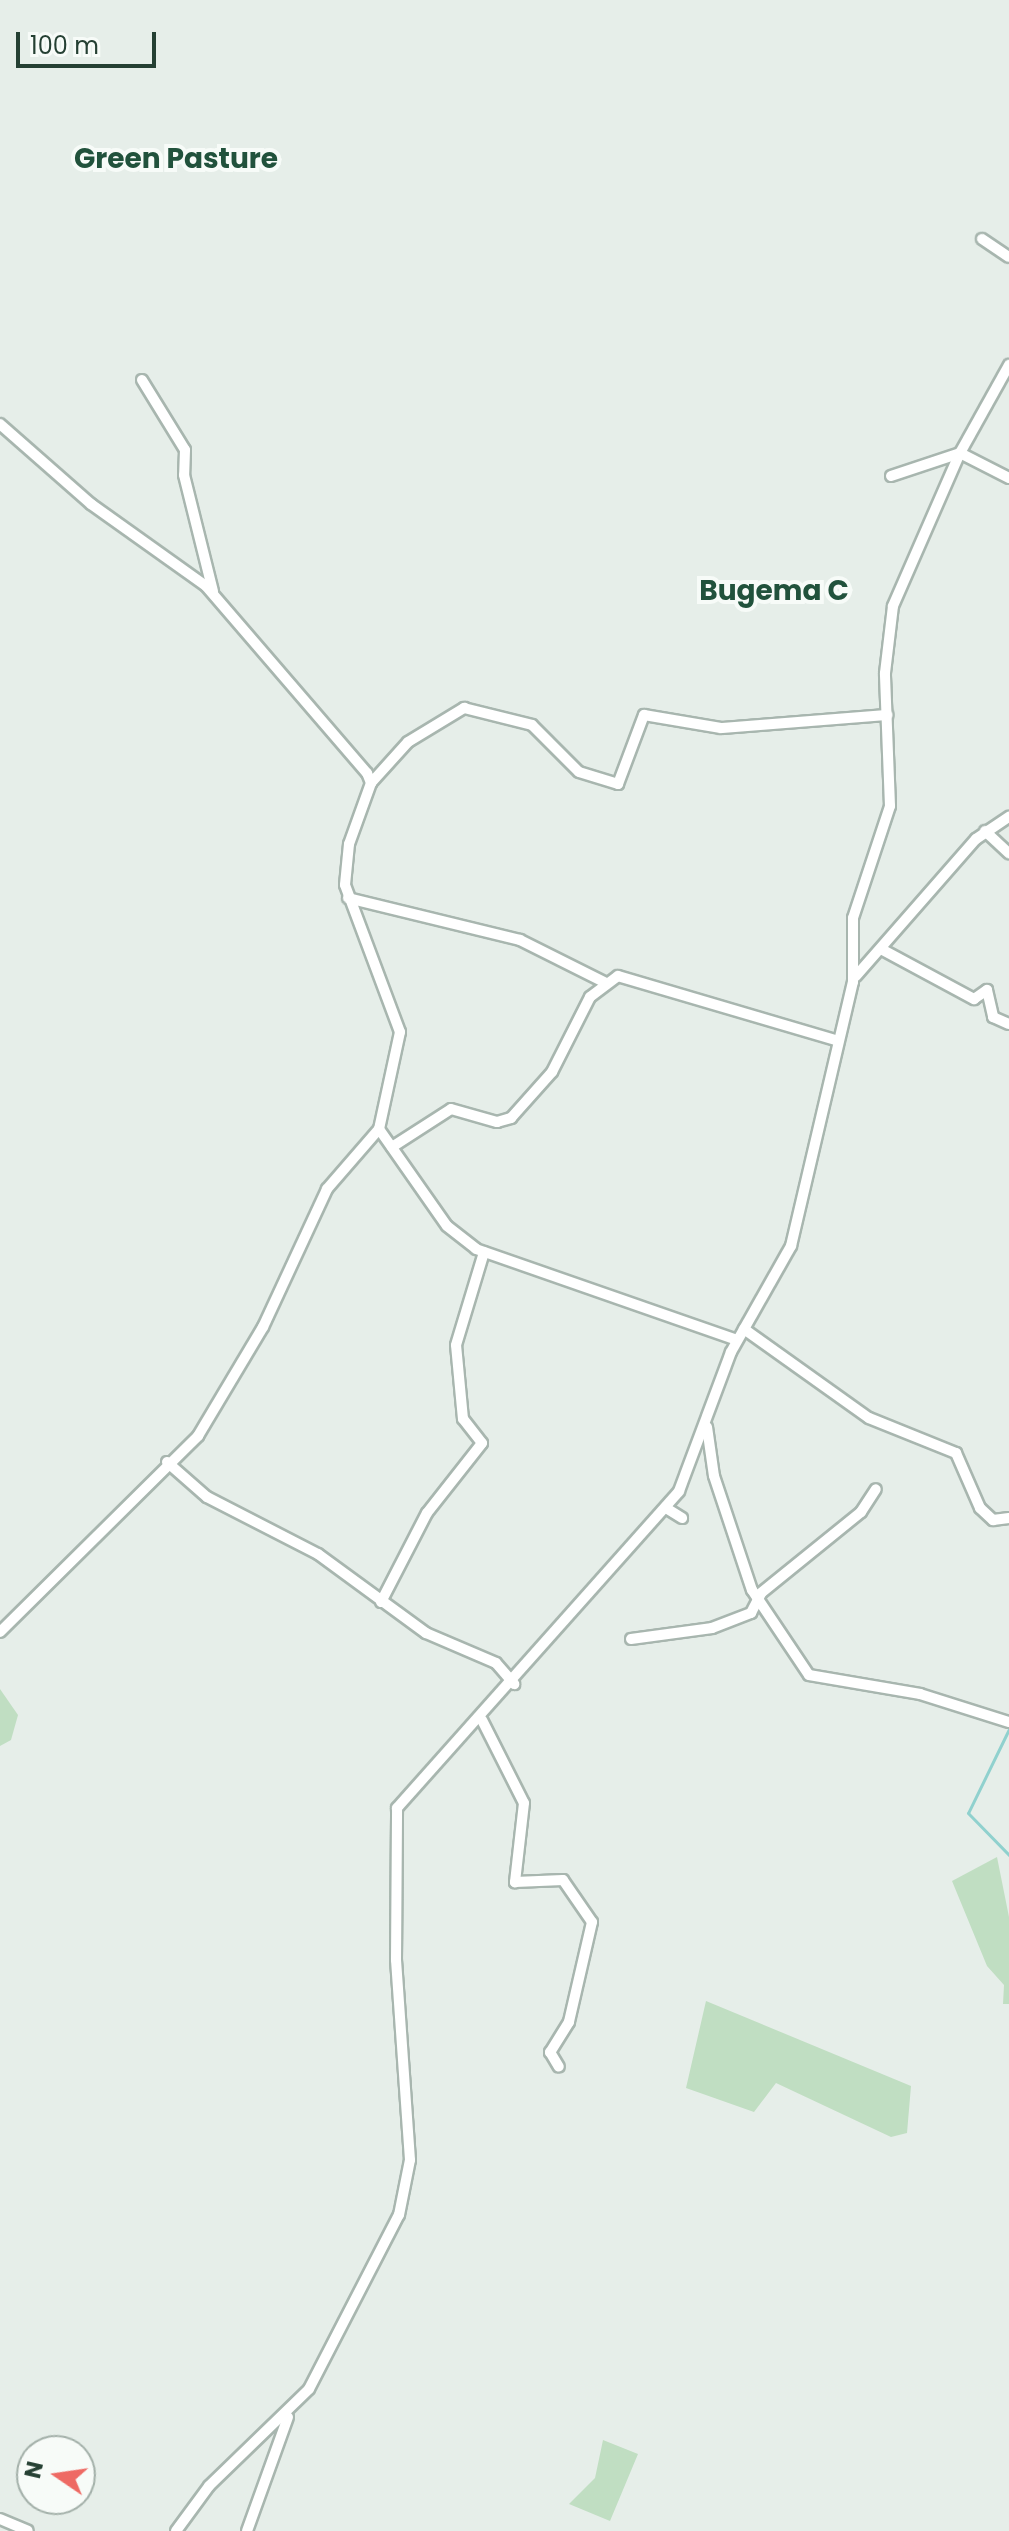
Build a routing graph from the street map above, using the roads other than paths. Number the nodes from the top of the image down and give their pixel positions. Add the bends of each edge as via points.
1 (982, 239) dead end
2 (1009, 257) edge
3 (1009, 365) edge
4 (142, 380) dead end
5 (0, 424) edge
6 (960, 453) junction
7 (891, 476) dead end
8 (1009, 478) edge
9 (215, 597) junction
10 (887, 715) junction
11 (371, 783) junction
12 (1009, 817) edge
13 (985, 831) junction
14 (1009, 853) edge
15 (348, 898) junction
16 (881, 949) junction
17 (604, 982) junction
18 (853, 982) junction
19 (1009, 1024) edge
20 (835, 1040) junction
21 (379, 1129) junction
22 (392, 1147) junction
23 (484, 1252) junction
24 (744, 1329) junction
25 (737, 1340) junction
26 (707, 1421) junction
27 (167, 1462) junction
28 (876, 1489) dead end
29 (666, 1508) junction
30 (682, 1518) dead end
31 (1009, 1518) edge
32 (381, 1602) junction
33 (758, 1604) junction
34 (0, 1632) edge
35 (631, 1639) dead end
36 (514, 1684) junction
37 (482, 1720) junction
38 (1008, 1722) edge
39 (559, 2067) dead end
40 (290, 2414) junction
41 (0, 2519) edge
42 (28, 2531) edge
43 (176, 2531) edge
44 (247, 2531) edge

1 - 2 street
3 - 6 street
4 - 9 street via 185,450 184,475
5 - 9 street
6 - 7 street
6 - 8 street
6 - 10 street via 893,606
9 - 11 street
10 - 11 street via 721,728 644,715 618,784 579,772 532,725 464,708 408,742
10 - 18 street via 890,806 853,918
11 - 15 street via 349,844
12 - 13 street
13 - 14 street
13 - 16 street
15 - 17 street via 520,940
15 - 21 street via 400,1032
16 - 18 street
16 - 19 street via 974,999 987,990 993,1017
17 - 20 street via 618,976 685,990
17 - 22 street via 552,1072 511,1118 497,1122 451,1109
18 - 20 street
20 - 24 street via 800,1220 780,1273
21 - 22 street
21 - 27 street via 327,1189 263,1327 198,1436
22 - 23 street via 447,1226
23 - 25 street
23 - 32 street via 456,1345 463,1419 482,1443 427,1513
24 - 25 street
24 - 31 street via 869,1418 956,1453 980,1508 993,1520
25 - 26 street
26 - 29 street
26 - 33 street via 714,1476
27 - 32 street via 207,1497 294,1539
27 - 34 street
28 - 33 street via 861,1512 761,1593
29 - 30 street
29 - 36 street
32 - 36 street via 457,1652 496,1663
33 - 35 street via 721,1626
33 - 38 street via 809,1675 920,1694
36 - 37 street
37 - 39 street via 524,1803 515,1882 563,1880 592,1922 569,2022 550,2052
37 - 40 street via 397,1808 407,2180 383,2256
40 - 43 street via 209,2486
40 - 44 street
41 - 42 street

